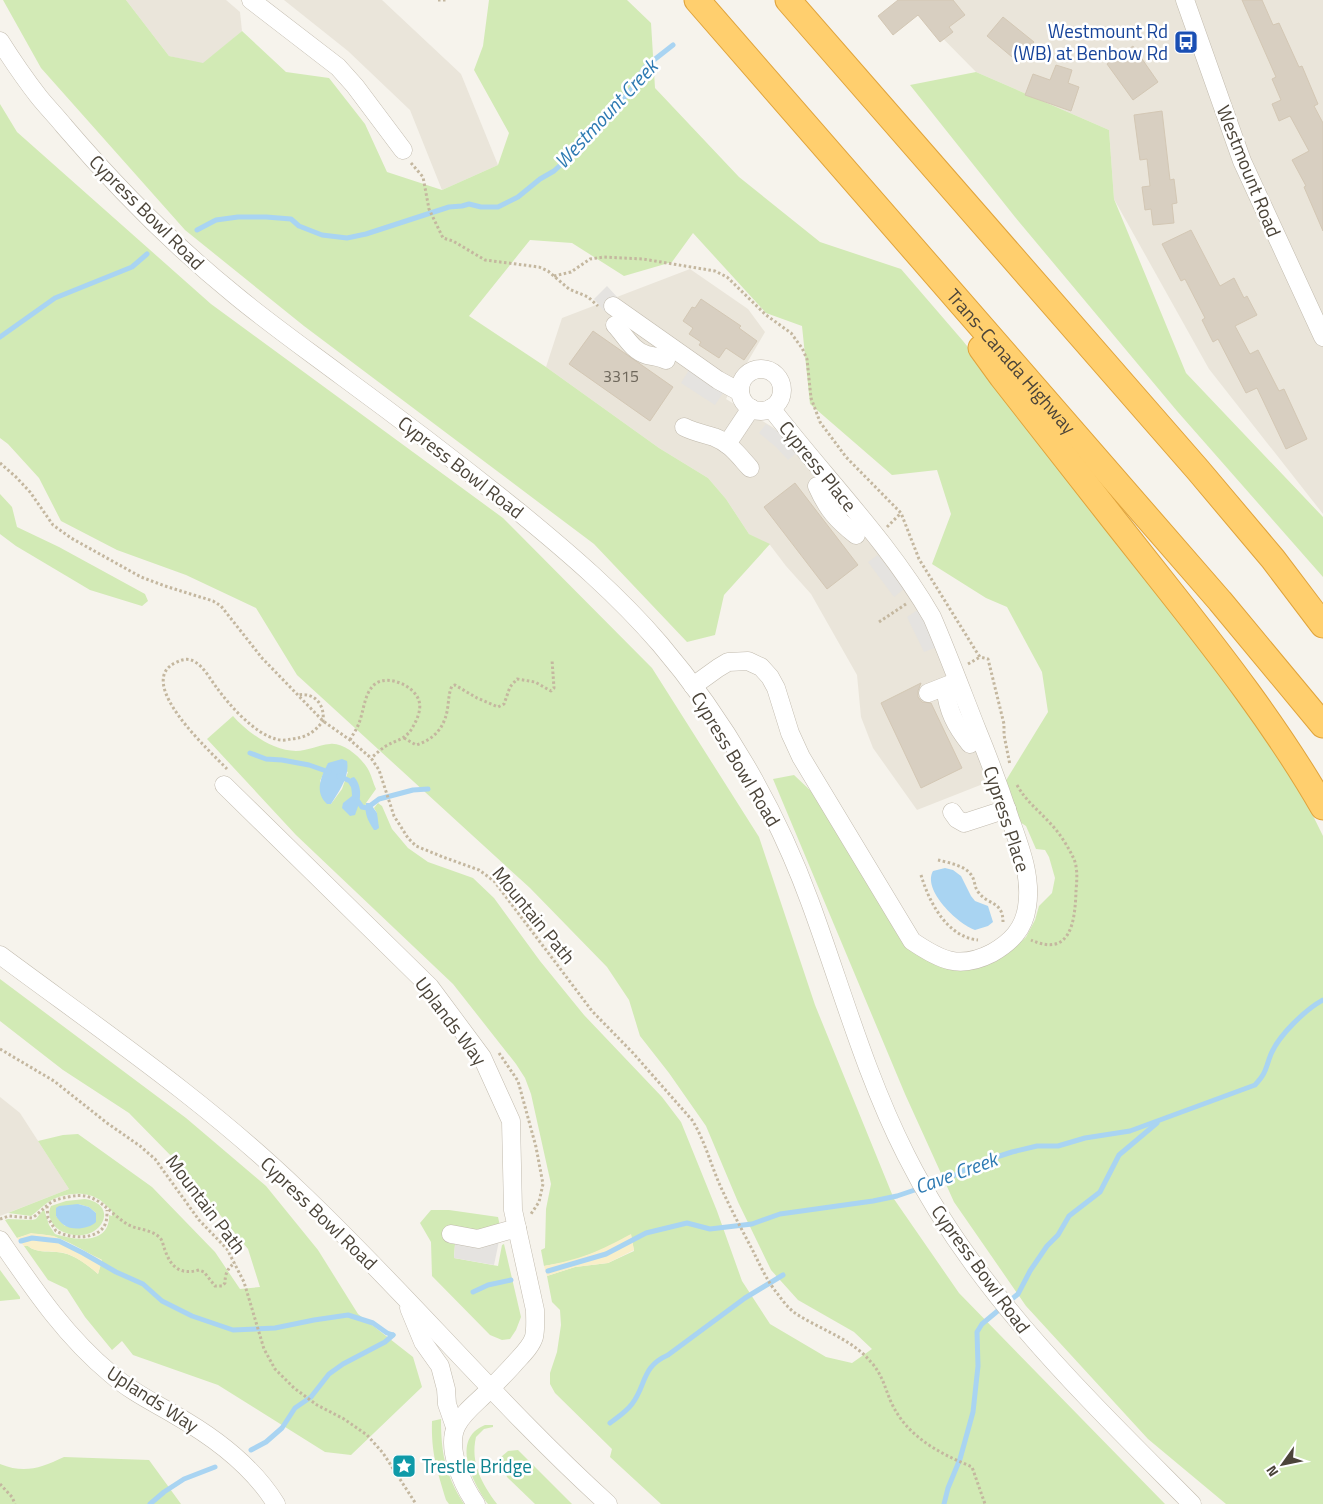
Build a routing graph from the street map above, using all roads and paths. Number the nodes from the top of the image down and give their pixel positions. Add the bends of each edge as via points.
1 (252, 0) edge
2 (438, 0) edge
3 (446, 0) edge
4 (697, 0) edge
5 (788, 0) edge
6 (1185, 0) edge
7 (0, 41) edge
8 (403, 150) joint
9 (898, 232) junction
10 (554, 276) junction
11 (615, 320) joint
12 (1323, 337) edge
13 (740, 392) junction
14 (751, 408) junction
15 (771, 408) junction
16 (684, 427) dead end
17 (727, 444) junction
18 (0, 463) edge
19 (750, 468) dead end
20 (919, 596) junction
21 (879, 622) dead end
22 (1323, 625) edge
23 (552, 660) dead end
24 (951, 684) junction
25 (693, 686) junction
26 (928, 693) dead end
27 (298, 695) junction
28 (245, 719) dead end
29 (323, 721) junction
30 (1323, 725) edge
31 (404, 738) junction
32 (350, 740) junction
33 (371, 758) junction
34 (1012, 772) dead end
35 (1015, 782) dead end
36 (224, 785) dead end
37 (1323, 807) edge
38 (1007, 810) junction
39 (952, 812) dead end
40 (938, 860) dead end
41 (921, 875) dead end
42 (1010, 930) junction
43 (987, 940) dead end
44 (0, 955) edge
45 (0, 1049) edge
46 (46, 1206) junction
47 (106, 1209) junction
48 (0, 1220) edge
49 (517, 1228) junction
50 (452, 1234) dead end
51 (0, 1240) edge
52 (235, 1263) junction
53 (404, 1296) junction
54 (491, 1389) junction
55 (456, 1427) junction
56 (0, 1484) edge
57 (15, 1504) edge
58 (276, 1504) edge
59 (416, 1504) edge
60 (476, 1504) edge
61 (608, 1504) edge
62 (985, 1504) edge
63 (1192, 1504) edge

1 - 8 street via 338,67
2 - 3 path
4 - 9 highway, Trans-Canada Highway
5 - 22 highway via 1198,470 1273,559
6 - 12 street, Westmount Road via 1242,161
7 - 25 street, Cypress Bowl Road via 40,98 119,189 176,245 240,299 422,435 552,540 629,610
8 - 10 path via 423,177 429,209 443,238 453,240 485,260 539,267
9 - 30 highway, Trans-Canada Highway via 1220,601
9 - 37 highway via 1002,377 1255,701
10 - 11 path via 570,289 588,297
10 - 34 path via 571,272 590,259 604,257 643,259 714,271 732,282 797,340 807,359 811,398 820,422 846,457 901,513 919,559 980,657 988,659
11 - 13 street via 665,360
13 - 14 street via 745,404
13 - 15 street, Cypress Place via 746,375 757,369 769,370 778,379 782,390 778,402
14 - 15 street, Cypress Place via 761,411
14 - 17 street
15 - 20 street, Cypress Place via 817,486 856,536
16 - 17 street
17 - 19 street
18 - 27 path, Mountain Path via 30,492 53,526 71,538 141,577 221,606 262,658
20 - 21 path
20 - 24 street, Cypress Place via 932,617
23 - 31 path via 554,688 551,691 535,682 517,679 510,687 504,704 498,706 455,684 450,691 445,722 433,737 416,745
24 - 26 street
24 - 38 street, Cypress Place via 969,744
25 - 42 street, Cypress Place via 724,664 734,661 748,661 764,670 776,688 790,734 801,757 912,941 946,960 965,963 984,957 1008,943
25 - 63 street, Cypress Bowl Road via 723,729 787,845 884,1107 919,1181 947,1228 1000,1301 1033,1339
27 - 29 path, Mountain Path
27 - 29 path via 312,696 318,701
28 - 29 path via 276,740 302,738
29 - 32 path, Mountain Path
31 - 32 path via 418,716 419,699 404,685 382,681 370,689
31 - 33 path
32 - 33 path, Mountain Path
33 - 62 path, Mountain Path via 379,770 389,804 408,838 416,846 480,870 494,881 592,1011 692,1120 737,1222 776,1292 793,1312 847,1342 872,1362 904,1424 936,1450 972,1467
35 - 42 path via 1030,805 1057,831 1073,857 1077,871 1076,914 1065,939 1058,944 1046,945
36 - 49 street, Uplands Way via 430,987 482,1057 511,1121 513,1210
38 - 39 street via 964,823 957,820
38 - 42 street, Cypress Place via 1023,857 1027,906 1024,919
40 - 42 path via 969,872 979,894 996,905
41 - 43 path via 933,904 951,927 967,939
44 - 53 street, Cypress Bowl Road via 239,1137 297,1188
45 - 52 path, Mountain Path via 54,1081 155,1158 199,1220 227,1249
46 - 47 path via 57,1200 82,1195 94,1198
46 - 47 path via 48,1218 56,1231 67,1236 86,1237 106,1223
46 - 48 path via 32,1218 9,1216
47 - 52 path via 132,1227 155,1233 161,1238 168,1261 179,1270 204,1272 215,1286 225,1283 225,1274
49 - 50 street via 478,1239
49 - 54 street, Uplands Way via 535,1310 534,1337
51 - 58 street, Uplands Way via 47,1308 111,1375 225,1448 258,1480
52 - 59 path, Mountain Path via 264,1349 275,1369 316,1405 367,1435 383,1453
53 - 54 street, Cypress Bowl Road
53 - 55 street via 423,1342 442,1371 447,1404
54 - 55 street, Uplands Way via 463,1415
54 - 61 street, Cypress Bowl Road
55 - 60 street via 454,1450 458,1469
56 - 57 path

